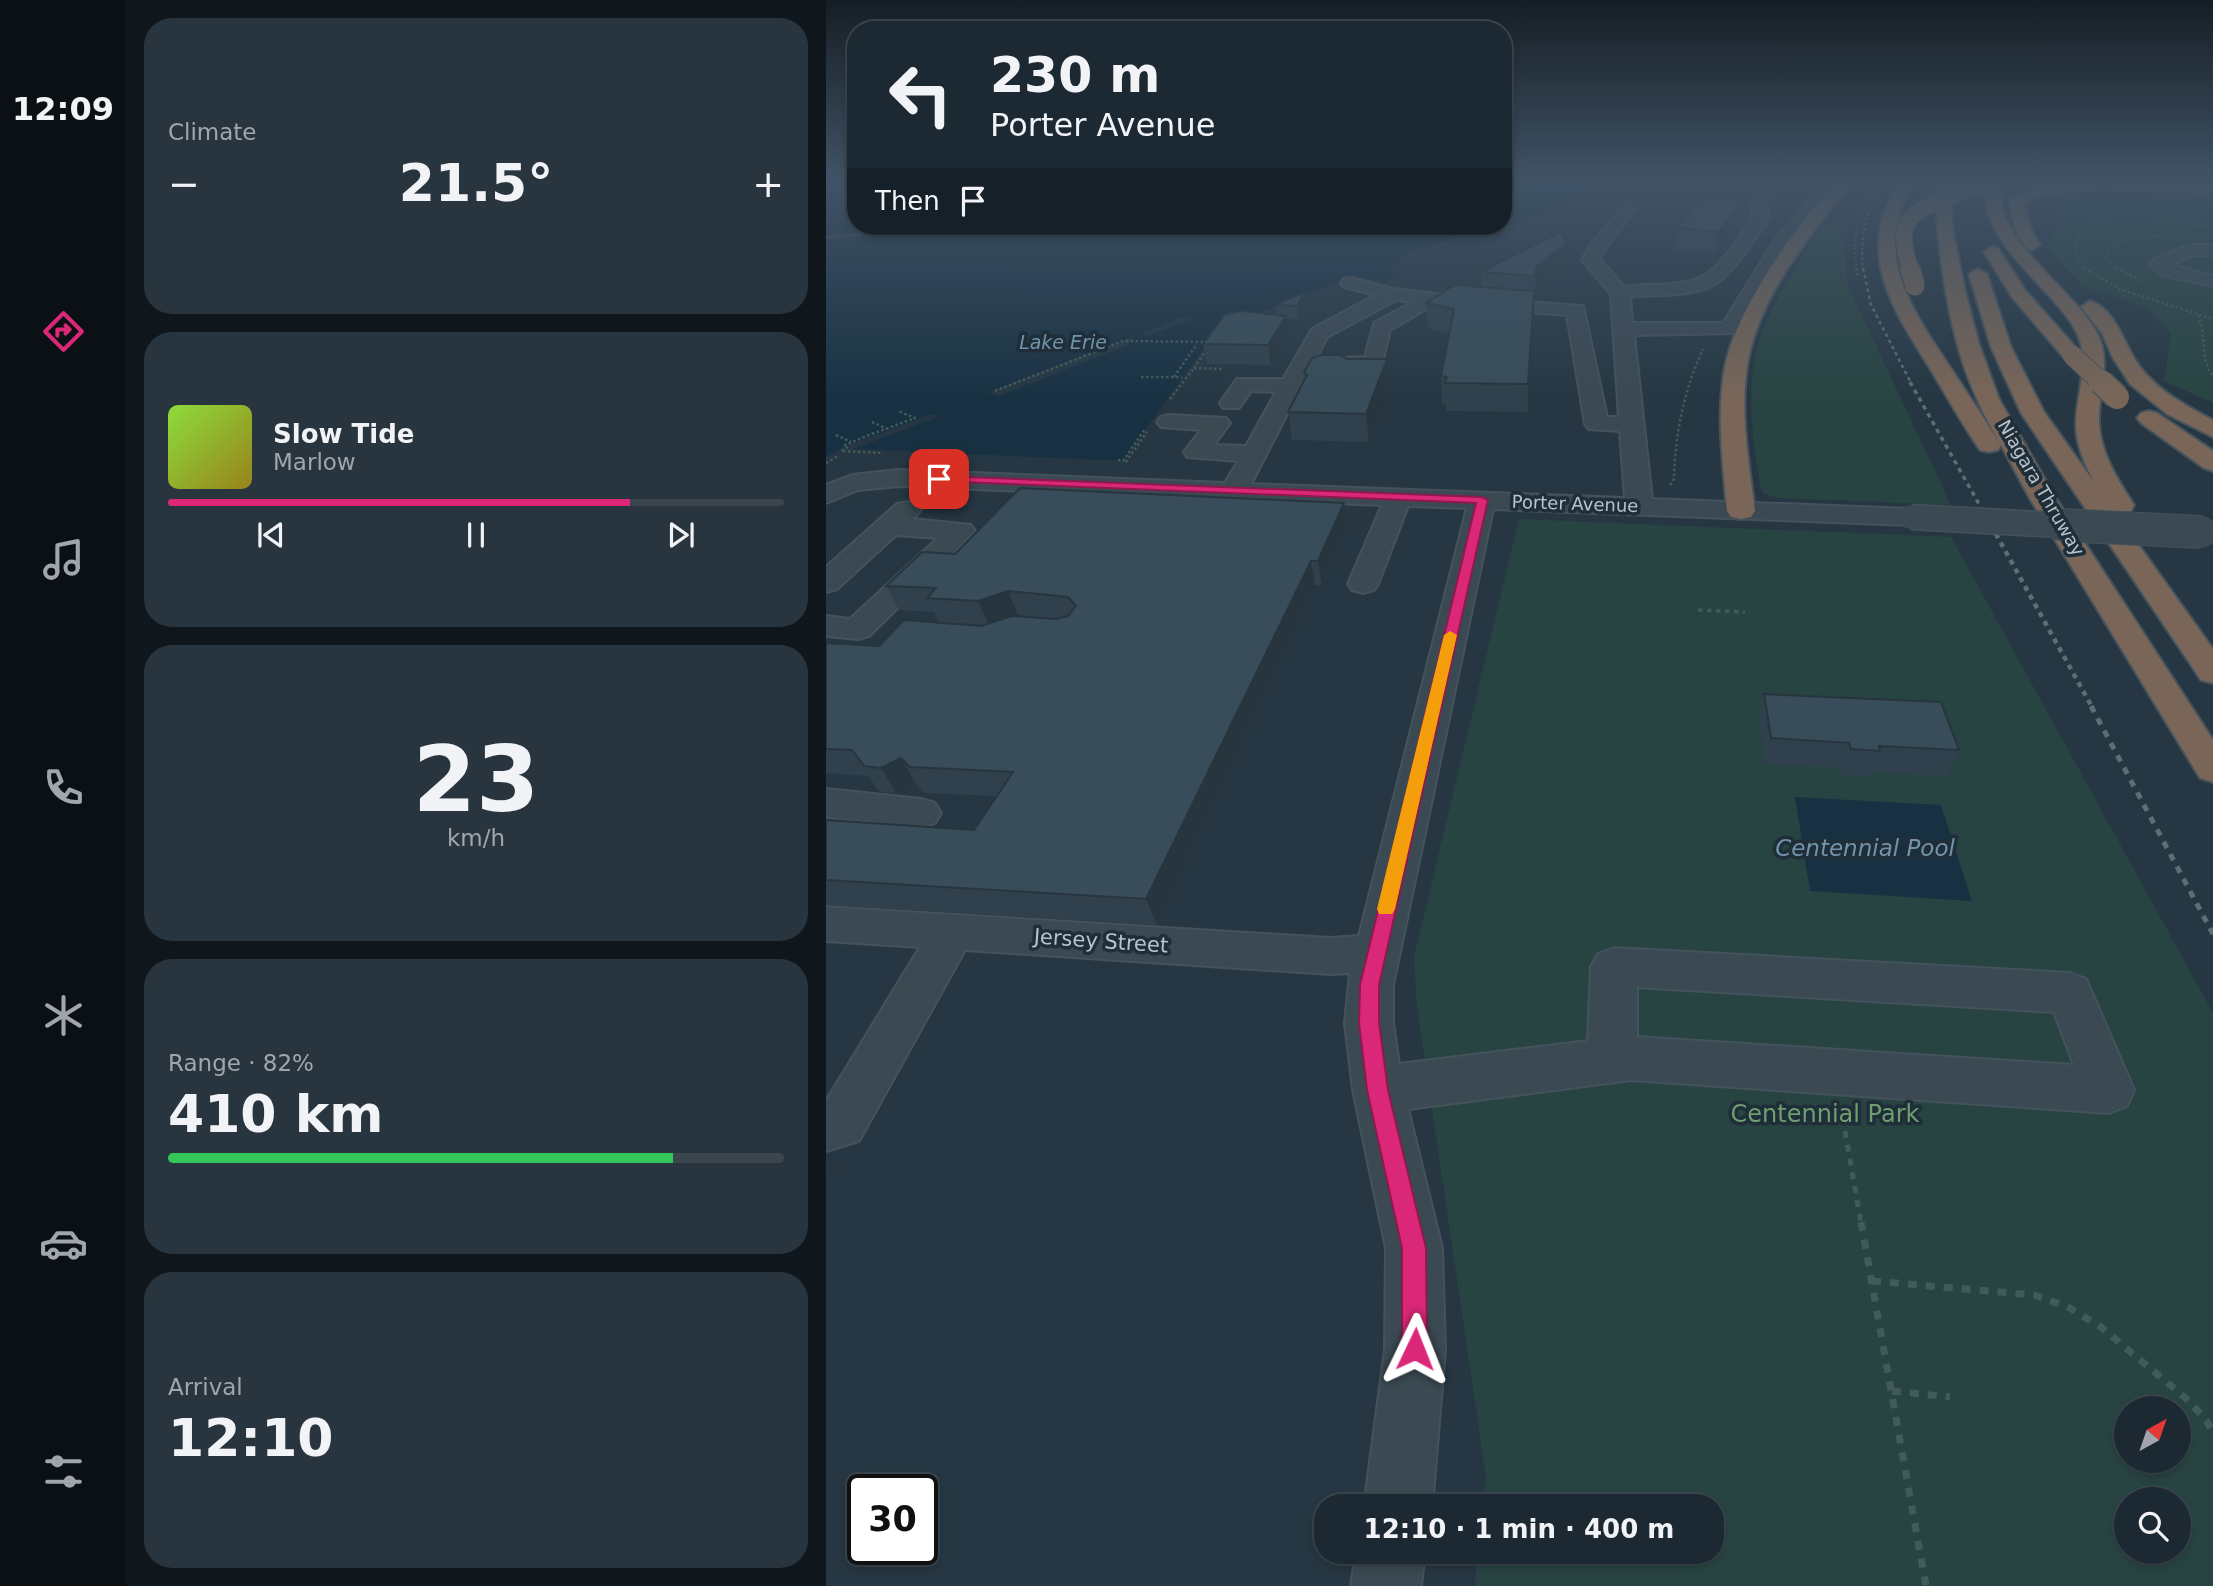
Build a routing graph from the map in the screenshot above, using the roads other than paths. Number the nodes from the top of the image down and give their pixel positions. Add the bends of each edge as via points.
1 (1594, 253) edge
2 (1733, 253) edge
3 (1775, 253) edge
4 (1791, 253) edge
5 (1885, 253) edge
6 (1908, 253) edge
7 (1949, 253) edge
8 (1977, 253) edge
9 (1991, 253) edge
10 (2017, 253) edge
11 (2040, 253) edge
12 (2182, 253) edge
13 (2213, 281) edge
14 (1350, 283) dead end
15 (1620, 293) junction
16 (1393, 294) junction
17 (1335, 297) dead end
18 (1433, 299) junction
19 (1369, 304) junction
20 (1297, 327) dead end
21 (1325, 328) junction
22 (1916, 328) junction
23 (1623, 329) junction
24 (1301, 364) junction
25 (1289, 386) junction
26 (1231, 403) dead end
27 (1161, 420) road end
28 (1633, 424) junction
29 (2213, 430) edge
30 (1253, 454) junction
31 (2213, 463) edge
32 (939, 479) junction
33 (1234, 491) junction
34 (826, 495) edge
35 (1398, 497) junction
36 (2042, 497) junction
37 (1482, 500) junction
38 (1639, 506) junction
39 (1741, 510) junction
40 (889, 526) junction
41 (2209, 531) edge
42 (826, 583) edge
43 (1363, 584) dead end
44 (826, 626) edge
45 (858, 629) junction
46 (2213, 631) edge
47 (898, 632) edge
48 (2213, 673) edge
49 (2213, 769) edge
50 (826, 803) edge
51 (921, 813) dead end
52 (826, 924) edge
53 (953, 932) junction
54 (1376, 953) junction
55 (1612, 1061) junction
56 (1378, 1090) junction
57 (826, 1128) edge
58 (1399, 1494) edge
59 (1390, 1564) edge
60 (1387, 1586) edge

1 - 15 street via 1591,260
2 - 15 street via 1712,279 1692,286
3 - 23 street via 1729,329
4 - 39 highway via 1743,340 1733,396
5 - 22 highway via 1894,289
6 - 22 highway, bridge via 1919,307
7 - 36 highway, Niagara Thruway via 1988,399
8 - 48 highway, Niagara Thruway via 1992,323 2032,413
9 - 31 highway, bridge via 2018,293 2072,355 2117,397
10 - 46 highway via 2078,319 2090,341 2095,365 2088,429 2091,451 2109,488
11 - 29 highway via 2104,320 2138,379 2175,409
12 - 13 street via 2158,264 2167,271
14 - 16 street
15 - 23 street
16 - 18 street
16 - 19 street
17 - 19 street
18 - 24 street via 1381,327 1374,363
18 - 28 street via 1576,310 1597,424
19 - 21 street
20 - 21 street
21 - 24 street
22 - 36 highway via 1993,452
23 - 28 street
24 - 25 street
25 - 26 street via 1245,384
25 - 30 street
27 - 30 street via 1218,423 1196,452
28 - 38 street
30 - 33 street
32 - 33 street, Porter Avenue
32 - 34 street, Porter Avenue via 897,466
32 - 40 street
33 - 35 street, Porter Avenue
35 - 37 street, Porter Avenue
35 - 43 street
36 - 49 highway, Niagara Thruway
37 - 38 street, Porter Avenue
37 - 54 street
38 - 39 street, Porter Avenue
39 - 41 street, Porter Avenue, bridge
40 - 42 street
40 - 45 street via 961,531
44 - 45 street
45 - 47 street
50 - 51 street
52 - 53 street, Jersey Street
53 - 54 street, Jersey Street via 1330,956
53 - 57 street via 841,1124
54 - 56 street via 1369,1023
55 - 55 street via 1631,1058 2109,1090 2070,993 2042,991 1614,967
55 - 56 street
56 - 58 street via 1414,1248 1415,1349
59 - 60 street

